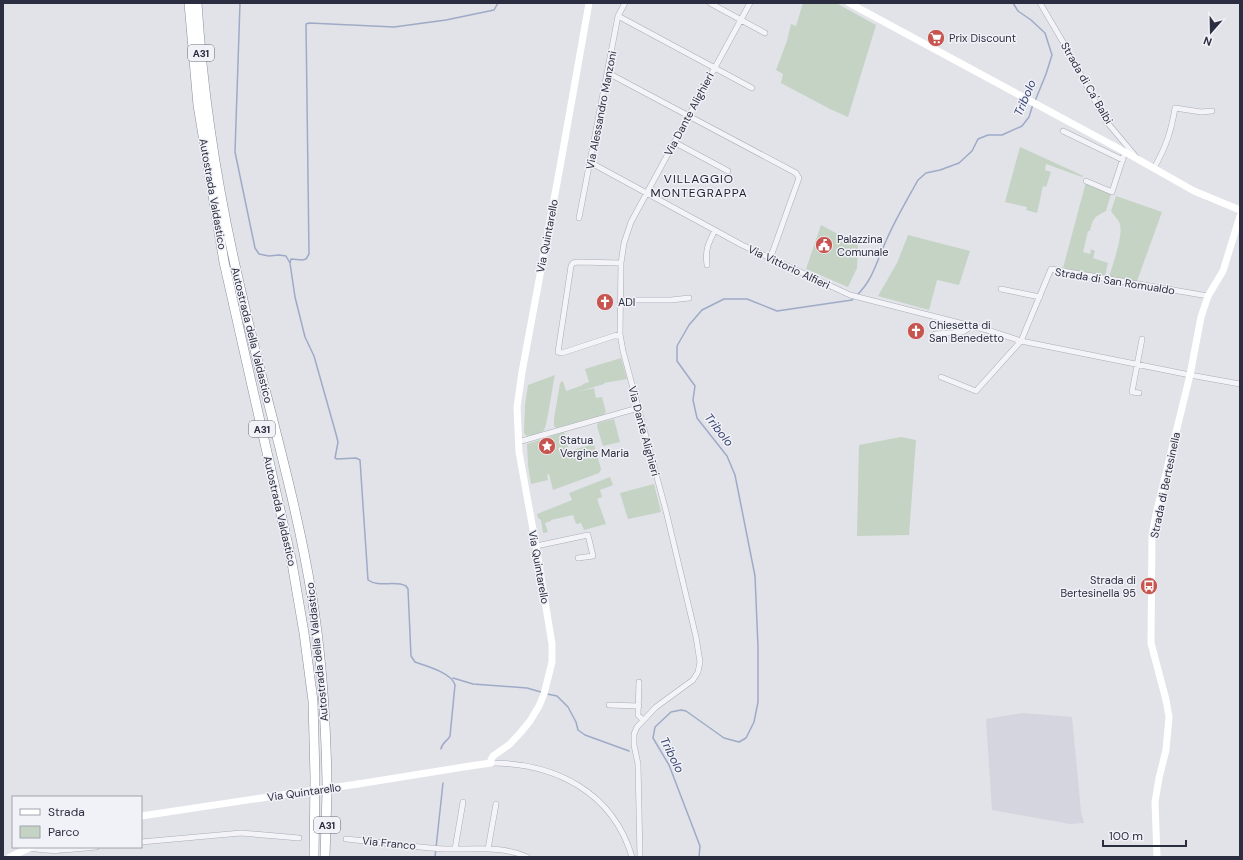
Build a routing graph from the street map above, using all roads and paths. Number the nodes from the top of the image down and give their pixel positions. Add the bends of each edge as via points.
1 (189, 3) edge
2 (197, 3) edge
3 (589, 3) edge
4 (625, 3) edge
5 (710, 3) edge
6 (750, 3) edge
7 (849, 3) edge
8 (1040, 3) edge
9 (618, 16) junction
10 (741, 20) junction
11 (765, 33) dead end
12 (714, 68) junction
13 (608, 73) junction
14 (752, 88) dead end
15 (1212, 111) dead end
16 (688, 116) junction
17 (1063, 131) dead end
18 (674, 142) junction
19 (1125, 152) junction
20 (1123, 160) junction
21 (1139, 160) junction
22 (591, 161) junction
23 (1154, 168) junction
24 (728, 172) dead end
25 (1086, 181) dead end
26 (646, 193) junction
27 (1240, 210) edge
28 (1240, 216) edge
29 (580, 218) dead end
30 (715, 230) junction
31 (770, 259) junction
32 (621, 263) junction
33 (707, 265) dead end
34 (1001, 289) dead end
35 (1208, 296) junction
36 (1040, 297) junction
37 (689, 298) dead end
38 (620, 300) junction
39 (972, 326) junction
40 (620, 334) junction
41 (935, 334) dead end
42 (1142, 339) dead end
43 (1021, 341) junction
44 (1137, 364) junction
45 (1190, 375) junction
46 (941, 376) dead end
47 (1240, 384) edge
48 (1139, 394) dead end
49 (638, 408) junction
50 (518, 442) junction
51 (536, 546) junction
52 (578, 558) dead end
53 (639, 682) dead end
54 (610, 705) dead end
55 (638, 706) junction
56 (643, 720) junction
57 (491, 763) junction
58 (463, 802) dead end
59 (496, 804) dead end
60 (142, 816) edge
61 (299, 838) dead end
62 (346, 839) dead end
63 (142, 842) edge
64 (29, 848) edge
65 (34, 848) edge
66 (86, 848) edge
67 (455, 848) junction
68 (488, 849) junction
69 (10, 857) edge
70 (314, 857) edge
71 (326, 857) edge
72 (527, 857) edge
73 (632, 857) edge
74 (640, 857) edge
75 (1157, 857) edge

1 - 70 highway, Autostrada Valdastico / A31 via 198,105 224,262 292,563 304,633 313,700 316,784
2 - 71 highway, Autostrada della Valdastico / A31 via 206,102 224,214 243,301 290,486 312,599 324,703
3 - 50 street, Via Quintarello via 522,372
4 - 9 street, Via Alessandro Manzoni
5 - 10 street
6 - 10 street, Via Dante Alighieri
7 - 19 street, Strada di Ca' Balbi
8 - 21 street, Strada di Ca' Balbi via 1106,121
9 - 12 street
9 - 13 street, Via Alessandro Manzoni
10 - 11 street
10 - 12 street, Via Dante Alighieri
12 - 14 street
12 - 16 street, Via Dante Alighieri
13 - 16 street
13 - 22 street, Via Alessandro Manzoni
15 - 23 street via 1175,108 1172,129
16 - 18 street, Via Dante Alighieri
16 - 31 street via 796,174 799,178
17 - 20 street
18 - 24 street
18 - 26 street, Via Dante Alighieri
19 - 20 street
19 - 21 street, Strada di Ca' Balbi
20 - 25 street via 1112,192
21 - 23 street, Strada di Ca' Balbi
22 - 26 street, Via Vittorio Alfieri
22 - 29 street, Via Alessandro Manzoni
23 - 27 street, Strada di Ca' Balbi via 1194,191
26 - 30 street, Via Vittorio Alfieri
26 - 32 street, Via Dante Alighieri via 631,222
28 - 35 street, Strada di Bertesinella via 1223,271
30 - 31 street, Via Vittorio Alfieri
30 - 33 street via 706,248
31 - 39 street, Via Vittorio Alfieri via 850,295
32 - 38 street, Via Dante Alighieri
32 - 40 street via 573,263 558,352 562,353
34 - 36 street
35 - 36 street, Strada di San Romualdo via 1051,269
35 - 45 street, Strada di Bertesinella
36 - 43 street, Strada di San Romualdo
37 - 38 street
38 - 40 street, Via Dante Alighieri
39 - 41 street via 963,332
39 - 43 street, Via Vittorio Alfieri
40 - 49 street, Via Dante Alighieri
42 - 44 street
43 - 44 street, Via Vittorio Alfieri
43 - 46 street, Strada di San Romualdo via 976,391
44 - 45 street, Via Vittorio Alfieri
44 - 48 street via 1132,392
45 - 47 street, Via Vittorio Alfieri
45 - 75 street, Strada di Bertesinella via 1152,536 1151,643 1169,717 1166,750 1155,802
49 - 50 street
49 - 56 street, Via Dante Alighieri via 666,511 700,662 693,680 656,706
50 - 51 street, Via Quintarello
51 - 52 street via 588,535 593,556
51 - 57 street, Via Quintarello via 552,644 552,662 546,690 536,711 510,744 493,756
53 - 55 street
54 - 55 street
55 - 56 street via 638,715
56 - 74 street, Via Dante Alighieri via 633,738 638,764
57 - 60 street, Via Quintarello, bridge
57 - 73 street via 531,766 574,782 595,798 617,822
58 - 67 street
59 - 68 street
61 - 63 street via 242,833
62 - 67 street, Via Franco
64 - 69 street
65 - 66 street via 42,851
67 - 68 street, Via Franco
68 - 72 street, Via Franco via 510,851

